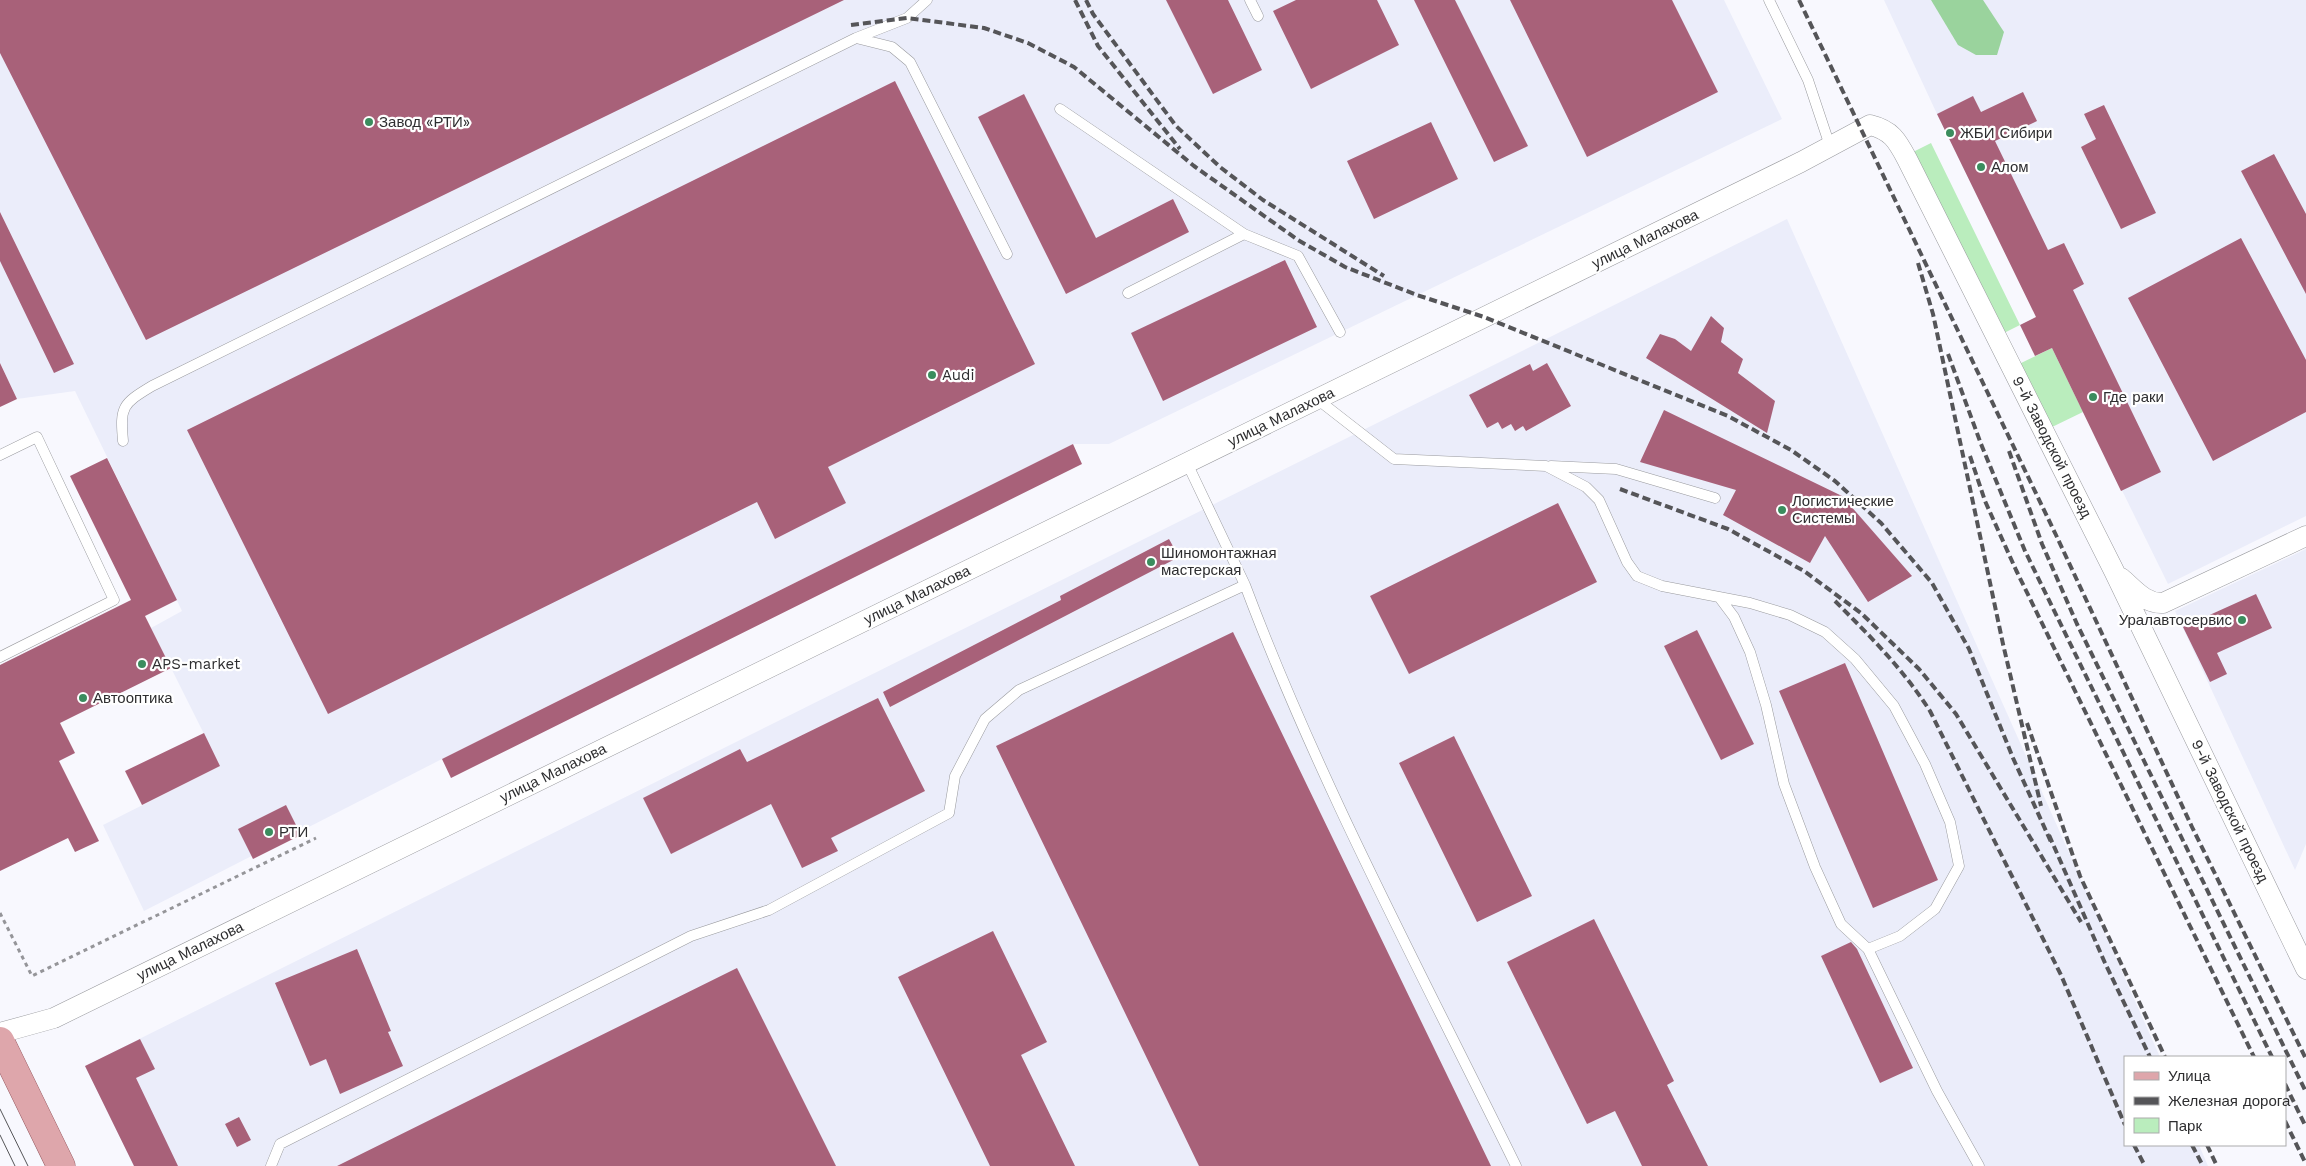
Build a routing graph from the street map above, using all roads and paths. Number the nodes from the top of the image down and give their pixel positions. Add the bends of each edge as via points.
1 (927, 0) edge
2 (1250, 0) edge
3 (1769, 0) edge
4 (1258, 16) dead end
5 (856, 38) junction
6 (1060, 109) dead end
7 (1830, 146) junction
8 (1244, 234) junction
9 (1007, 254) dead end
10 (1128, 293) dead end
11 (1340, 332) dead end
12 (1317, 399) junction
13 (123, 441) dead end
14 (0, 455) edge
15 (1187, 463) junction
16 (1546, 466) junction
17 (1715, 498) dead end
18 (2306, 536) edge
19 (2114, 572) junction
20 (1246, 585) junction
21 (1719, 597) junction
22 (0, 657) edge
23 (316, 838) dead end
24 (0, 913) edge
25 (1868, 949) junction
26 (2306, 969) edge
27 (0, 1033) edge
28 (0, 1041) edge
29 (62, 1166) edge
30 (271, 1166) edge
31 (1516, 1166) edge
32 (1978, 1166) edge

1 - 5 lane via 907,18
2 - 4 lane
3 - 7 lane via 1808,80
5 - 9 lane via 892,46 910,62
5 - 13 lane via 152,386 130,399 121,416
6 - 8 lane
7 - 12 street, улица Малахова
7 - 19 street, 9-й Заводской проезд via 1870,125 1894,135
8 - 10 lane
8 - 11 lane via 1298,256
12 - 15 street, улица Малахова
12 - 16 lane via 1394,459
14 - 22 lane via 37,437 114,600
15 - 20 lane
15 - 27 street, улица Малахова via 54,1018
16 - 17 lane via 1616,469
16 - 21 lane via 1586,487 1599,500 1626,562 1637,576 1662,586
18 - 19 street via 2163,603 2154,604 2145,599
19 - 26 street, 9-й Заводской проезд
20 - 30 lane via 1020,690 985,719 955,776 949,813 769,910 691,936 280,1144
20 - 31 lane via 1314,756
21 - 25 lane via 1734,617 1750,652 1784,784 1815,867 1841,924
21 - 25 lane via 1790,615 1825,632 1855,659 1894,706 1925,764 1950,822 1959,866 1935,909 1900,936
23 - 24 path via 32,976
25 - 32 lane via 1937,1091
28 - 29 main road

